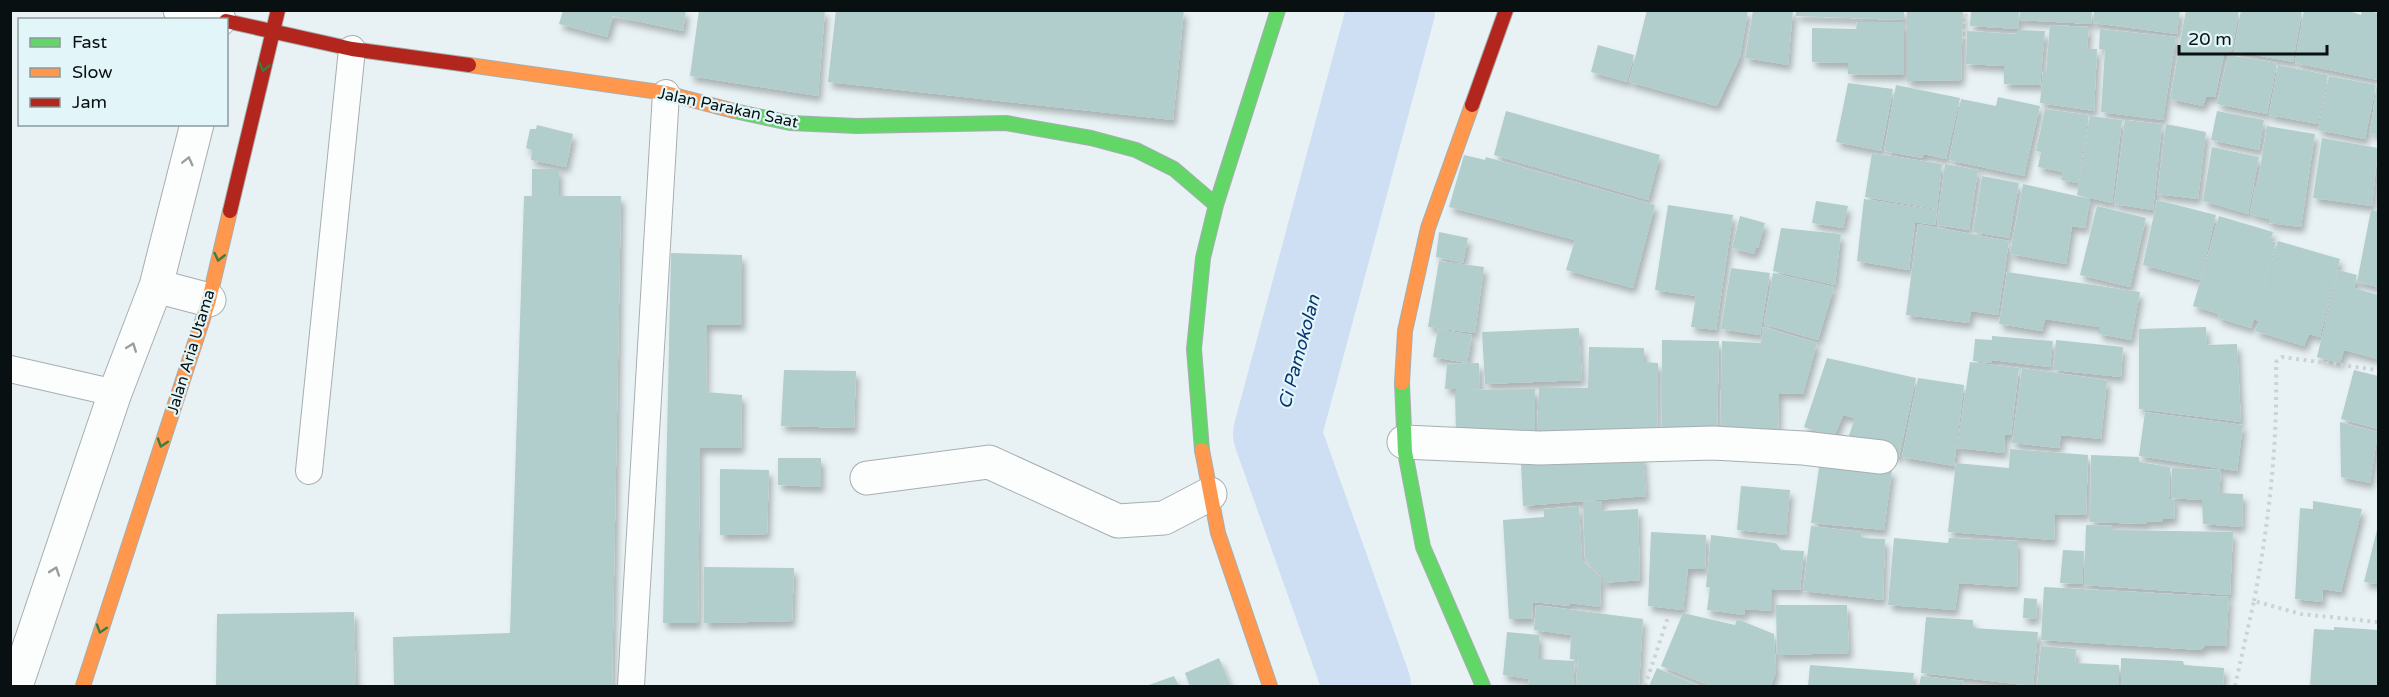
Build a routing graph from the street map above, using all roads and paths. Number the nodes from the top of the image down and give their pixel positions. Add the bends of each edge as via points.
1 (180, 10) edge
2 (278, 10) edge
3 (1278, 10) edge
4 (1506, 10) edge
5 (1966, 10) edge
6 (211, 18) edge
7 (228, 21) edge
8 (273, 30) junction
9 (1964, 39) dead end
10 (352, 49) junction
11 (666, 93) junction
12 (196, 126) edge
13 (1216, 205) junction
14 (156, 286) junction
15 (209, 300) junction
16 (10, 369) edge
17 (2379, 370) edge
18 (115, 393) junction
19 (1404, 442) junction
20 (1881, 457) dead end
21 (309, 471) dead end
22 (867, 478) dead end
23 (1210, 494) junction
24 (2254, 601) junction
25 (1669, 614) dead end
26 (2379, 622) edge
27 (16, 687) edge
28 (83, 687) edge
29 (631, 687) edge
30 (1270, 687) edge
31 (1483, 687) edge
32 (1645, 687) edge
33 (2235, 687) edge

1 - 6 street
2 - 8 street, Jalan Aria Utama
3 - 13 street
4 - 19 street via 1428,228 1414,286 1405,331
5 - 9 path
7 - 8 street, Jalan Parakan Saat
8 - 10 street, Jalan Parakan Saat
8 -> 15 street, Jalan Aria Utama
10 - 11 street, Jalan Parakan Saat
10 - 21 lane
11 - 13 street, Jalan Parakan Saat via 790,123 1006,123 1092,138 1136,150 1174,170
11 - 29 lane
14 -> 12 street
13 - 23 street via 1203,258 1194,349 1198,436
14 - 15 street
18 -> 14 street
15 -> 28 street, Jalan Aria Utama
16 - 18 lane
17 - 24 path via 2282,357 2276,363 2273,469
27 -> 18 street
19 - 20 street via 1539,448 1713,443
19 - 31 street via 1423,547
22 - 23 street via 989,462 1118,521 1164,518
23 - 30 street via 1218,533
24 - 26 path via 2301,614
24 - 33 path
25 - 32 path

